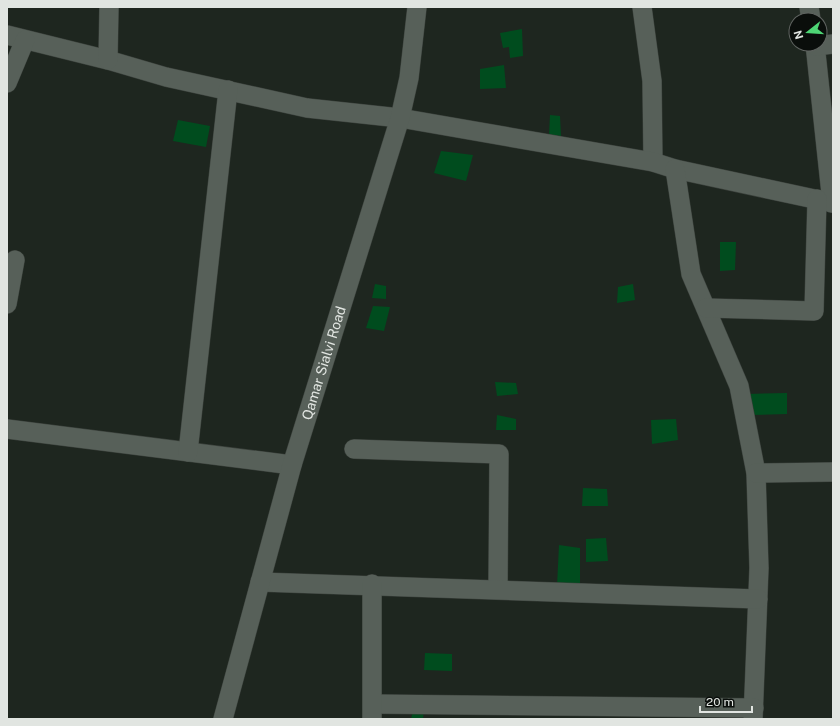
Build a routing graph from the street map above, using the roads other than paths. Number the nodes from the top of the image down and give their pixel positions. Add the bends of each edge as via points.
1 (109, 7) edge
2 (417, 7) edge
3 (642, 7) edge
4 (7, 35) edge
5 (25, 40) junction
6 (821, 52) edge
7 (108, 60) junction
8 (7, 83) edge
9 (228, 90) junction
10 (400, 118) junction
11 (653, 162) junction
12 (675, 169) junction
13 (827, 202) edge
14 (15, 260) dead end
15 (7, 304) edge
16 (706, 308) junction
17 (7, 429) edge
18 (354, 449) dead end
19 (188, 452) junction
20 (292, 466) junction
21 (833, 472) edge
22 (756, 473) junction
23 (260, 582) junction
24 (372, 584) junction
25 (498, 589) junction
26 (758, 599) junction
27 (373, 712) edge
28 (753, 714) edge
29 (223, 719) edge

1 - 7 street
2 - 10 street, Qamar Sialvi Road via 409,78
3 - 11 street via 652,81
4 - 5 street
5 - 7 street
5 - 8 street
6 - 13 street
7 - 9 street via 166,77
9 - 10 street via 307,108
9 - 19 street
10 - 11 street
10 - 20 street, Qamar Sialvi Road
11 - 12 street
12 - 13 street
12 - 16 street via 691,274
13 - 16 street via 814,311
14 - 15 street
16 - 22 street via 739,386
17 - 19 street
18 - 25 street via 499,454
19 - 20 street
20 - 23 street, Qamar Sialvi Road
21 - 22 street
22 - 26 street
23 - 24 street
23 - 29 street, Qamar Sialvi Road
24 - 25 street
24 - 27 street
25 - 26 street
26 - 28 street
27 - 28 street

